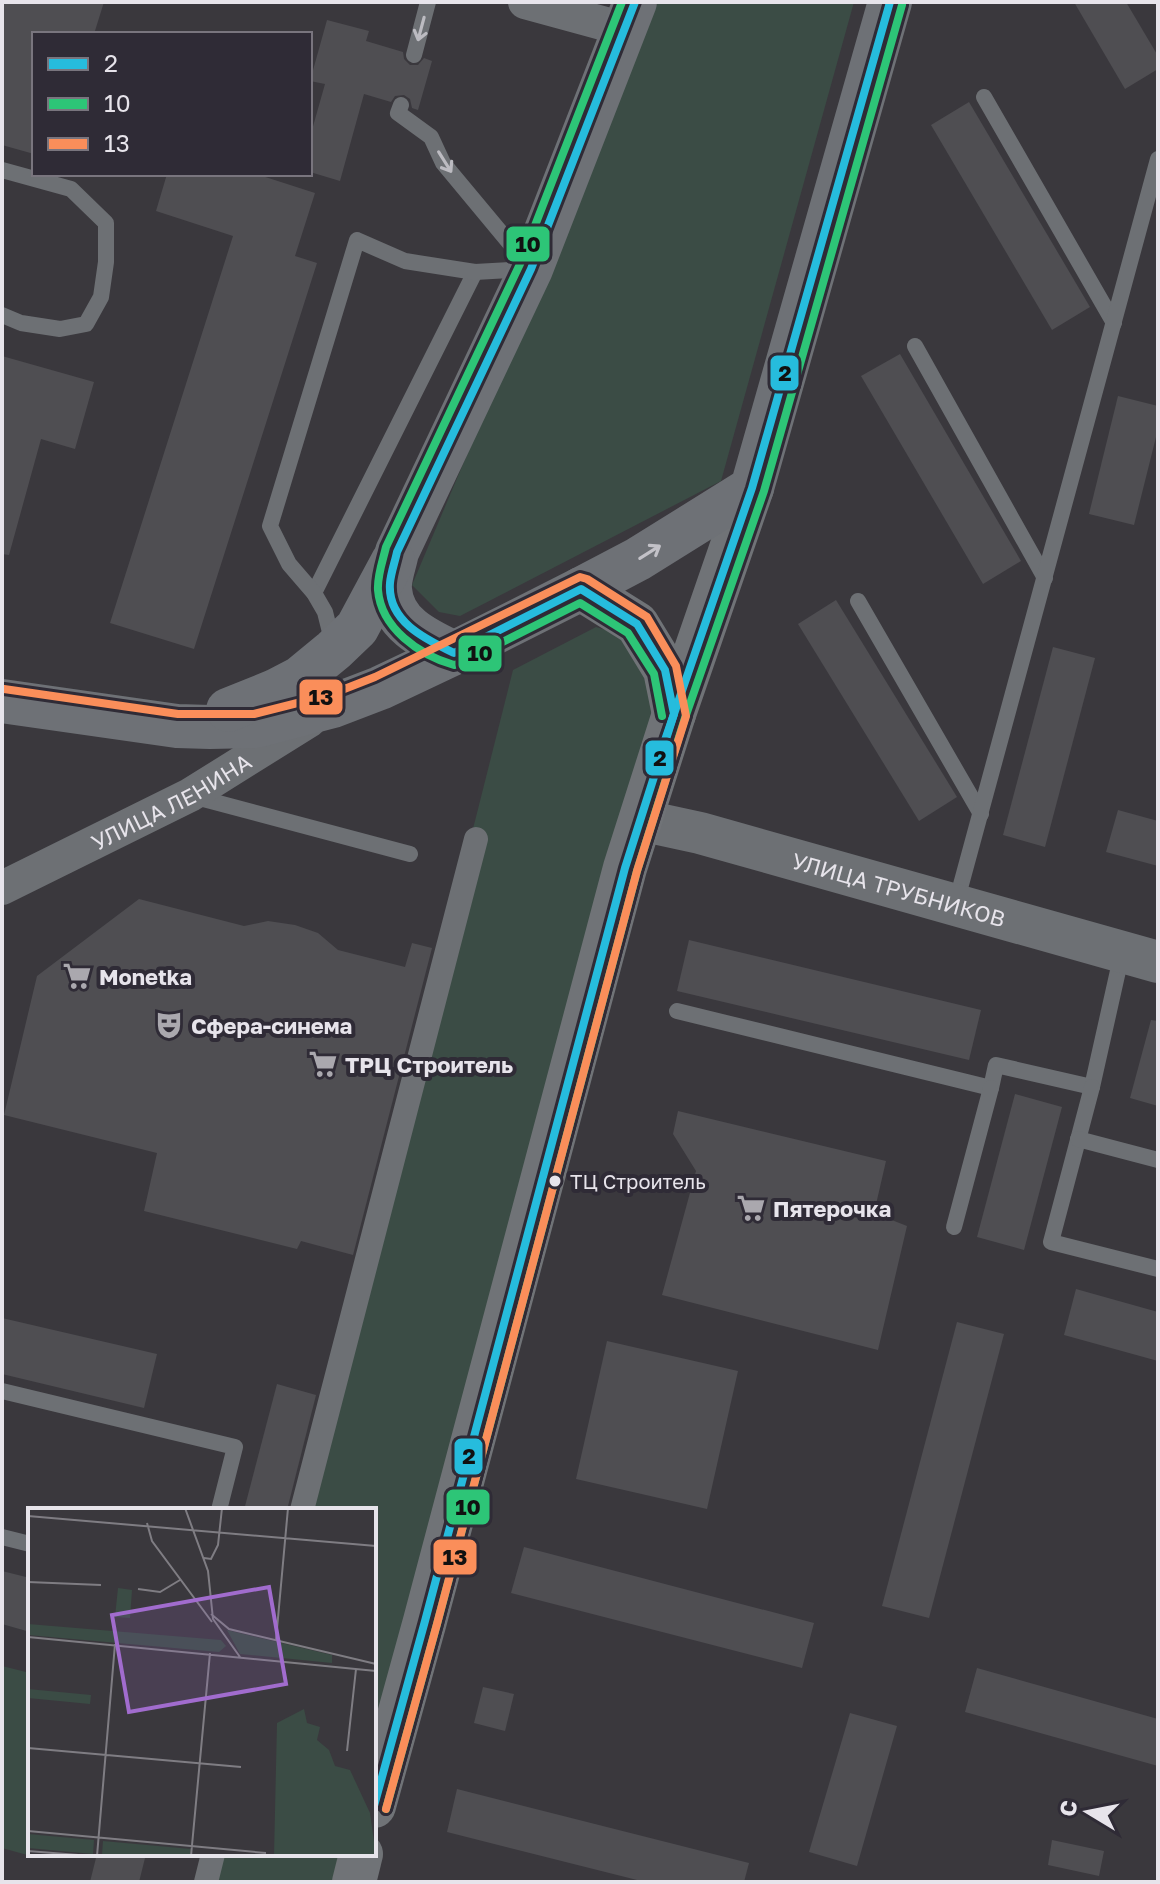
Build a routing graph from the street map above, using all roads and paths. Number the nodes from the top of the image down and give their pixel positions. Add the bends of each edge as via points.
1 (428, 2) edge
2 (525, 2) edge
3 (890, 2) edge
4 (629, 16) edge
5 (414, 55) dead end
6 (984, 97) dead end
7 (401, 105) dead end
8 (1158, 159) edge
9 (2, 170) edge
10 (531, 269) junction
11 (475, 272) junction
12 (2, 315) edge
13 (1114, 323) junction
14 (915, 346) dead end
15 (752, 488) junction
16 (397, 552) junction
17 (1045, 578) junction
18 (581, 589) junction
19 (314, 593) junction
20 (858, 601) dead end
21 (334, 650) junction
22 (454, 653) junction
23 (2, 701) edge
24 (333, 706) junction
25 (674, 714) junction
26 (188, 726) junction
27 (190, 795) junction
28 (981, 814) junction
29 (640, 820) junction
30 (476, 839) dead end
31 (410, 854) dead end
32 (2, 888) edge
33 (956, 905) junction
34 (1140, 957) edge
35 (677, 1011) dead end
36 (1092, 1087) junction
37 (991, 1088) junction
38 (1078, 1139) junction
39 (1158, 1160) edge
40 (954, 1227) dead end
41 (1158, 1269) edge
42 (2, 1391) edge
43 (220, 1508) edge
44 (303, 1508) edge
45 (2, 1537) edge
46 (28, 1544) edge
47 (376, 1799) edge
48 (212, 1856) edge
49 (360, 1856) edge
50 (206, 1882) edge
51 (354, 1882) edge

1 -> 5 lane
2 - 4 street
3 - 15 main road
4 - 10 main road
6 - 13 lane
7 -> 10 lane via 398,113 431,137 443,163
8 - 13 lane
9 - 12 lane via 71,189 106,223 106,262 101,297 86,324 60,329
10 - 11 lane
10 - 16 main road
11 - 19 lane
11 - 19 lane via 405,261 357,240 270,526 289,564
13 - 17 lane
14 - 17 lane
18 -> 15 main road, УЛИЦА ЛЕНИНА
15 - 25 main road
16 - 21 main road, УЛИЦА ЛЕНИНА via 357,628
16 - 22 main road via 389,588 394,608 416,632
17 - 28 lane
18 - 22 main road, УЛИЦА ЛЕНИНА
18 - 25 main road via 637,624 665,670
19 - 21 lane via 325,612
20 - 28 lane
21 - 26 main road, УЛИЦА ЛЕНИНА via 300,678
22 - 24 main road, УЛИЦА ЛЕНИНА
23 - 26 main road, УЛИЦА ЛЕНИНА
24 - 26 main road, УЛИЦА ЛЕНИНА via 256,726
24 - 27 street, УЛИЦА ЛЕНИНА
25 - 29 main road
27 - 31 lane
27 - 32 street, УЛИЦА ЛЕНИНА
28 - 33 lane
29 - 33 street, УЛИЦА ТРУБНИКОВ
29 - 47 main road
30 - 44 street
33 - 34 street, УЛИЦА ТРУБНИКОВ
34 - 36 lane
35 - 37 lane
36 - 37 lane via 996,1065
36 - 38 lane
37 - 40 lane
38 - 39 lane
38 - 41 lane via 1051,1242
42 - 43 lane via 235,1447
45 - 46 lane
48 - 50 street
49 - 51 main road

